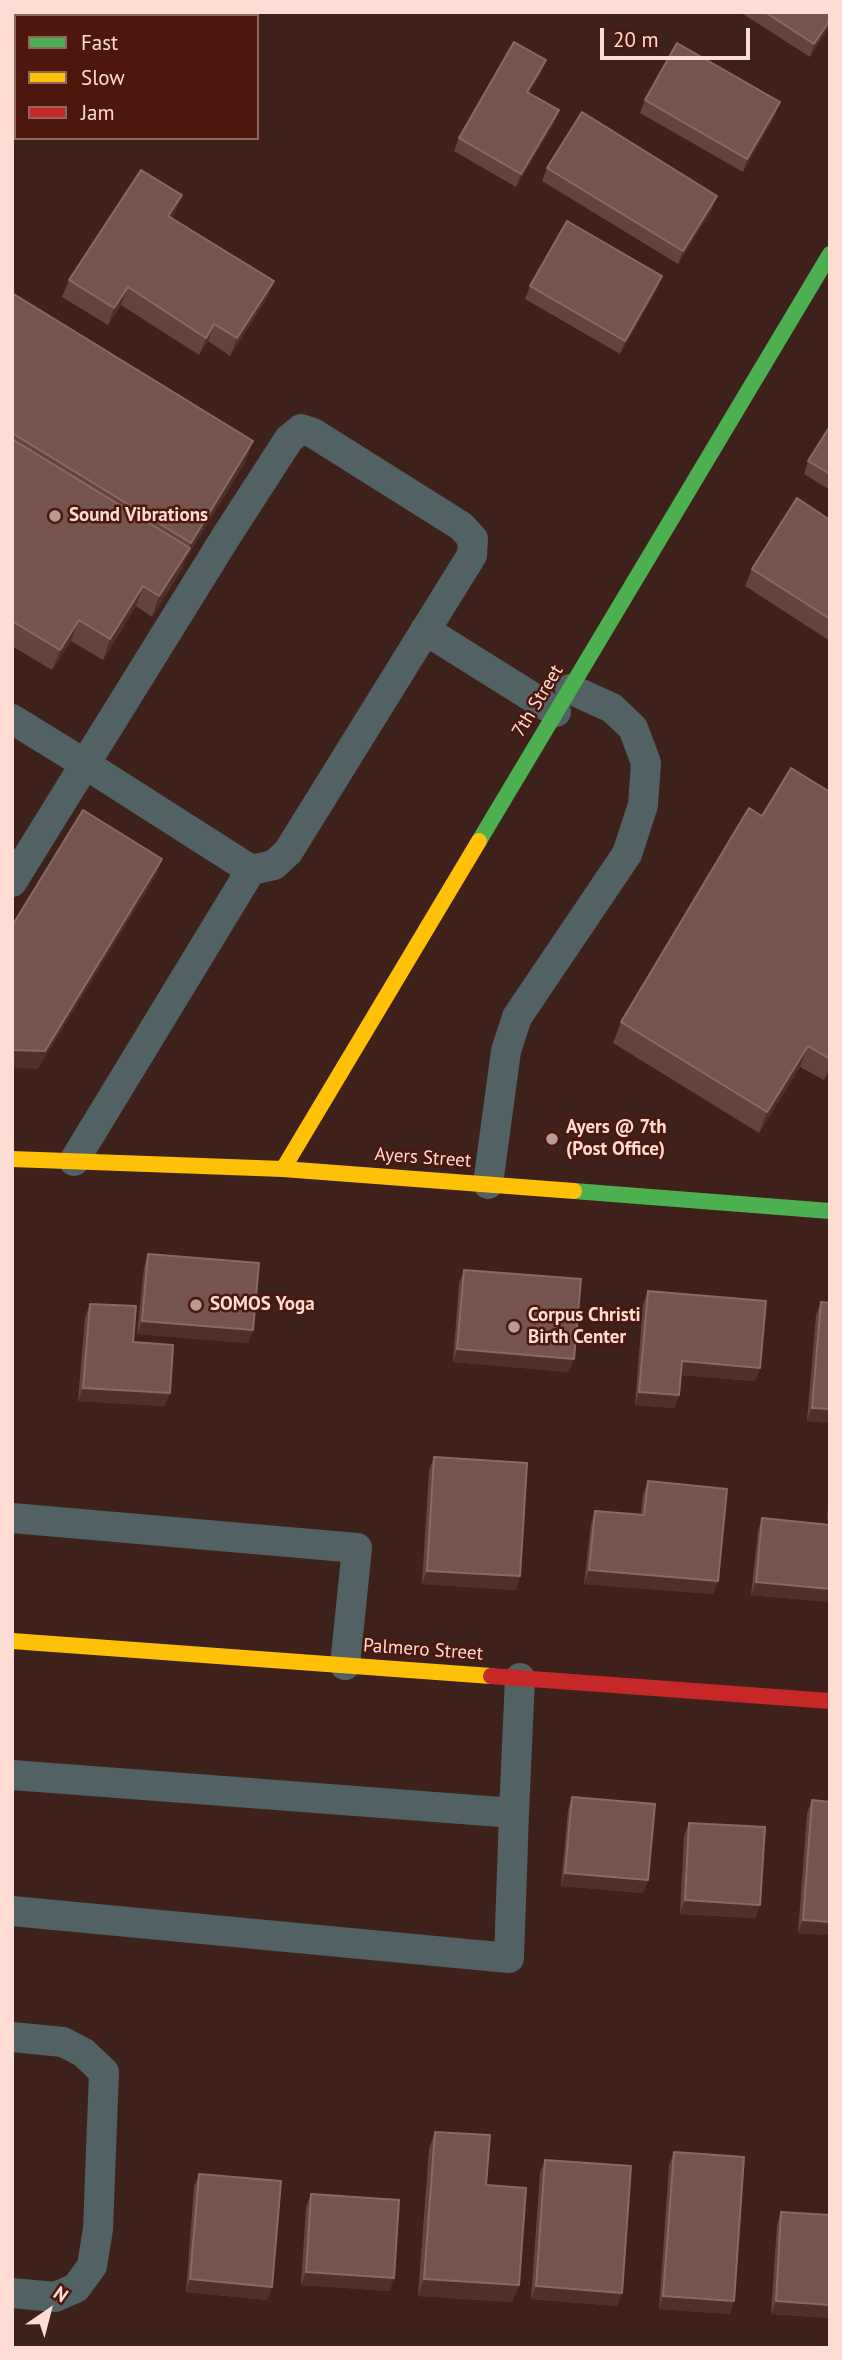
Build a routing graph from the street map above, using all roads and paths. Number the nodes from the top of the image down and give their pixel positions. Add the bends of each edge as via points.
1 (830, 254) edge
2 (425, 630) junction
3 (563, 701) junction
4 (12, 719) edge
5 (85, 764) junction
6 (17, 863) edge
7 (251, 870) junction
8 (74, 1161) junction
9 (13, 1163) edge
10 (283, 1169) junction
11 (488, 1184) junction
12 (830, 1211) edge
13 (12, 1518) edge
14 (12, 1641) edge
15 (345, 1665) junction
16 (520, 1678) junction
17 (830, 1701) edge
18 (12, 1775) edge
19 (514, 1813) junction
20 (12, 1911) edge
21 (12, 2037) edge
22 (12, 2293) edge

1 - 3 street, 7th Street
2 - 3 lane
2 - 5 lane via 472,555 474,539 461,526 301,429 289,439
2 - 7 lane via 288,852 274,865
3 - 10 street, 7th Street
3 - 11 lane via 612,708 633,728 646,763 643,805 627,853 517,1017 506,1051
4 - 5 lane
5 - 6 lane
5 - 7 lane
7 - 8 lane
8 - 9 street, Ayers Street
8 - 10 street, Ayers Street
10 - 11 street, Ayers Street
11 - 12 street, Ayers Street
13 - 15 lane via 357,1548
14 - 15 street, Palmero Street
15 - 16 street, Palmero Street
16 - 17 street, Palmero Street
16 - 19 lane
18 - 19 lane
19 - 20 lane via 509,1958
21 - 22 lane via 62,2042 84,2053 104,2072 98,2229 92,2266 76,2288 55,2297

